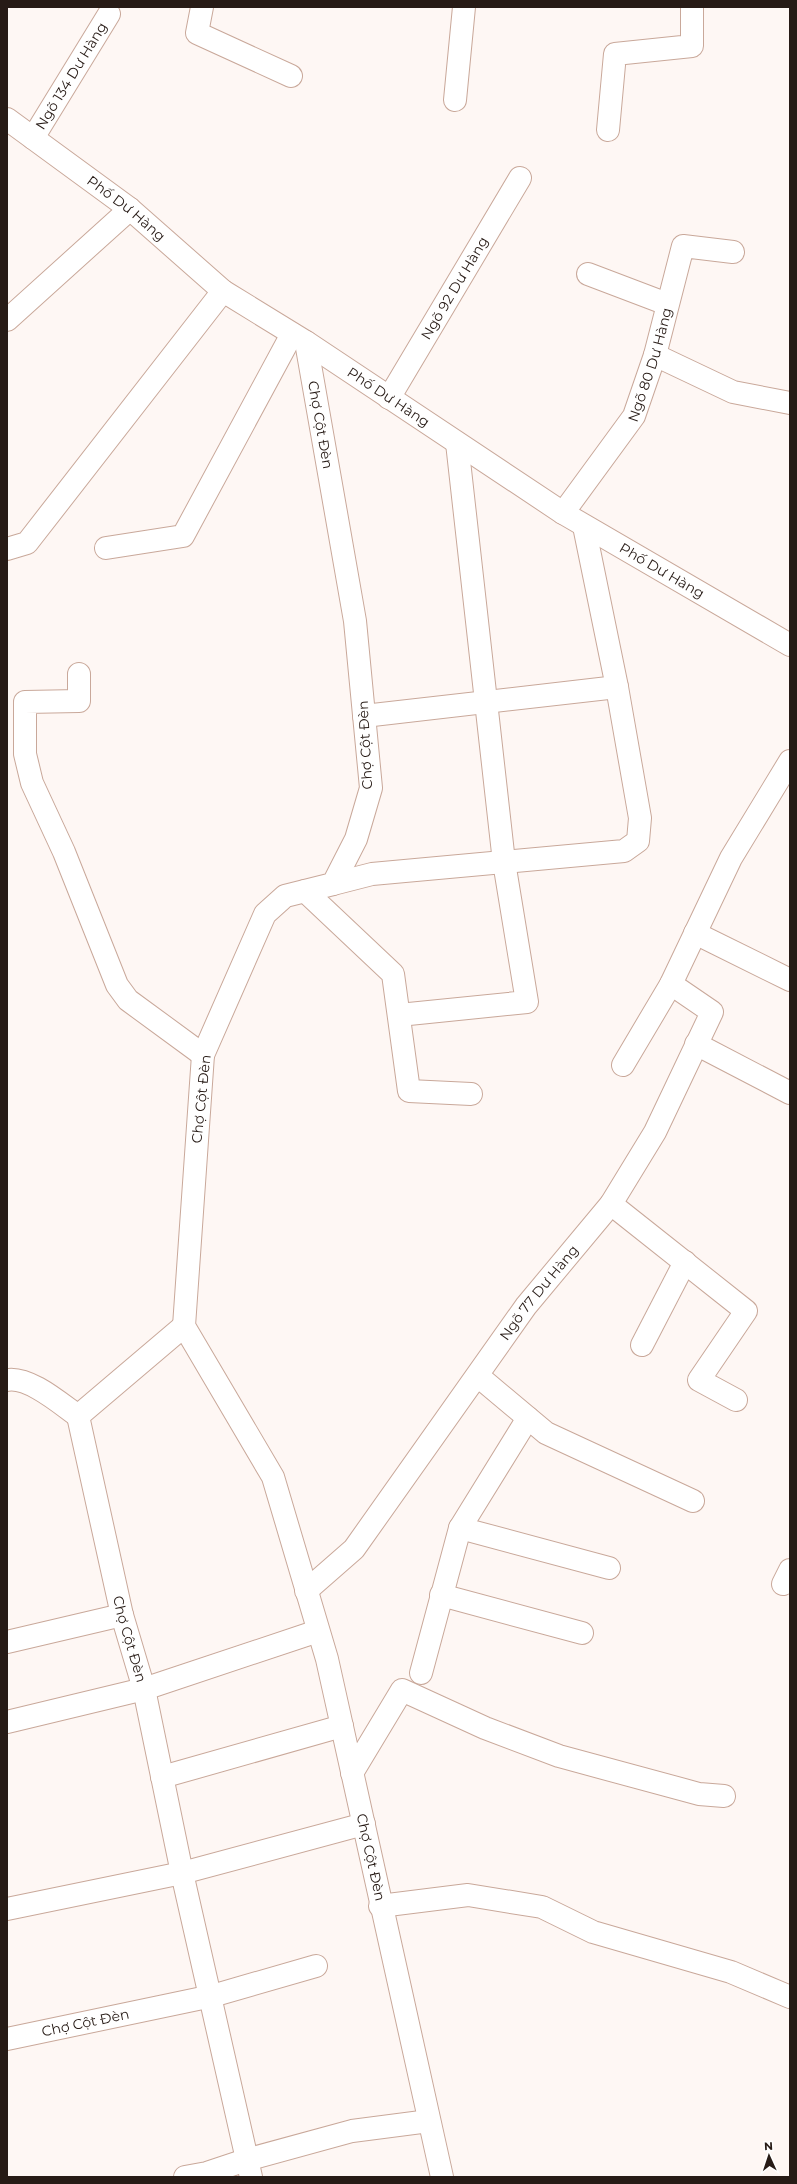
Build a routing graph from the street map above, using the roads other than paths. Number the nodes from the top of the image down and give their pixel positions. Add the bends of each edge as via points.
1 (202, 7) edge
2 (464, 7) edge
3 (692, 7) edge
4 (109, 14) dead end
5 (291, 76) dead end
6 (455, 100) dead end
7 (7, 119) edge
8 (608, 130) dead end
9 (33, 138) junction
10 (520, 178) dead end
11 (130, 209) junction
12 (733, 252) dead end
13 (588, 274) dead end
14 (223, 291) junction
15 (667, 304) junction
16 (7, 320) edge
17 (299, 338) junction
18 (655, 355) junction
19 (389, 398) junction
20 (790, 403) edge
21 (457, 442) junction
22 (563, 513) junction
23 (584, 526) junction
24 (106, 548) dead end
25 (7, 549) edge
26 (790, 646) edge
27 (79, 674) dead end
28 (617, 687) junction
29 (486, 701) junction
30 (364, 716) junction
31 (790, 761) edge
32 (504, 862) junction
33 (333, 884) junction
34 (305, 891) junction
35 (695, 933) junction
36 (790, 980) edge
37 (671, 984) junction
38 (399, 1015) junction
39 (696, 1044) junction
40 (203, 1056) junction
41 (623, 1065) dead end
42 (471, 1094) dead end
43 (790, 1094) edge
44 (612, 1204) junction
45 (685, 1262) junction
46 (184, 1326) junction
47 (642, 1345) dead end
48 (478, 1376) junction
49 (7, 1380) edge
50 (736, 1400) dead end
51 (78, 1416) junction
52 (528, 1418) junction
53 (693, 1500) dead end
54 (460, 1528) junction
55 (609, 1568) dead end
56 (306, 1590) junction
57 (441, 1595) junction
58 (122, 1615) junction
59 (318, 1631) junction
60 (582, 1633) dead end
61 (7, 1642) edge
62 (421, 1673) dead end
63 (144, 1689) junction
64 (7, 1722) edge
65 (342, 1726) junction
66 (352, 1773) junction
67 (162, 1777) junction
68 (724, 1796) dead end
69 (364, 1824) junction
70 (182, 1873) junction
71 (380, 1906) junction
72 (7, 1909) edge
73 (316, 1966) dead end
74 (212, 1996) junction
75 (790, 1997) edge
76 (7, 2040) edge
77 (429, 2121) junction
78 (249, 2168) edge
79 (185, 2177) edge
80 (442, 2177) edge

1 - 5 street via 197,33
2 - 6 street
3 - 8 street via 692,46 615,54
4 - 9 street, Ngõ 134 Dư Hàng
7 - 9 street, Phố Dư Hàng
9 - 11 street, Phố Dư Hàng
10 - 19 street, Ngõ 92 Dư Hàng
11 - 14 street, Phố Dư Hàng
11 - 16 street
12 - 15 street, Ngõ 80 Dư Hàng via 683,246
13 - 15 street
14 - 17 street, Phố Dư Hàng
14 - 25 street via 27,543
15 - 18 street, Ngõ 80 Dư Hàng
17 - 19 street, Phố Dư Hàng
17 - 24 street via 183,536
17 - 30 street, Chợ Cột Đèn via 355,621
18 - 20 street via 733,392
18 - 22 street, Ngõ 80 Dư Hàng via 634,416
19 - 21 street, Phố Dư Hàng
21 - 22 street, Phố Dư Hàng
21 - 29 street
22 - 23 street, Phố Dư Hàng
23 - 26 street, Phố Dư Hàng
23 - 28 street
27 - 40 street via 79,701 25,702 25,754 32,783 64,852 117,985 128,1000
28 - 29 street
28 - 32 street via 640,818 638,841 624,851
29 - 30 street
29 - 32 street
30 - 33 street, Chợ Cột Đèn via 371,788 356,839
31 - 35 street via 731,858
32 - 33 street via 372,874
32 - 38 street via 527,1002
33 - 34 street, Chợ Cột Đèn
34 - 38 street via 393,974
34 - 40 street, Chợ Cột Đèn via 286,896 266,914
35 - 36 street
35 - 37 street
37 - 39 street, Ngõ 77 Dư Hàng via 712,1012
37 - 41 street
38 - 42 street via 409,1091
39 - 43 street
39 - 44 street, Ngõ 77 Dư Hàng via 655,1132
40 - 46 street, Chợ Cột Đèn
44 - 45 street
44 - 48 street, Ngõ 77 Dư Hàng via 526,1306
45 - 47 street
45 - 50 street via 746,1311 699,1380
46 - 51 street
46 - 56 street, Chợ Cột Đèn via 273,1477
48 - 52 street
48 - 56 street, Ngõ 77 Dư Hàng via 354,1549
49 - 51 street via 13,1379 39,1389
51 - 58 street, Chợ Cột Đèn
52 - 53 street via 546,1434
52 - 54 street
54 - 55 street
54 - 57 street
56 - 59 street, Chợ Cột Đèn
57 - 60 street
57 - 62 street
58 - 61 street
58 - 63 street, Chợ Cột Đèn
59 - 63 street
59 - 65 street, Chợ Cột Đèn
63 - 64 street
63 - 67 street, Chợ Cột Đèn
65 - 66 street, Chợ Cột Đèn
65 - 67 street
66 - 68 street via 402,1690 485,1728 559,1756 698,1794
66 - 69 street, Chợ Cột Đèn
67 - 70 street, Chợ Cột Đèn
69 - 70 street
69 - 71 street, Chợ Cột Đèn
70 - 72 street
70 - 74 street, Chợ Cột Đèn
71 - 75 street via 468,1895 542,1907 593,1932 731,1972
71 - 77 street, Chợ Cột Đèn
73 - 74 street, Chợ Cột Đèn
74 - 76 street, Chợ Cột Đèn
74 - 78 street
77 - 78 street via 352,2131
77 - 80 street, Chợ Cột Đèn
78 - 79 street

